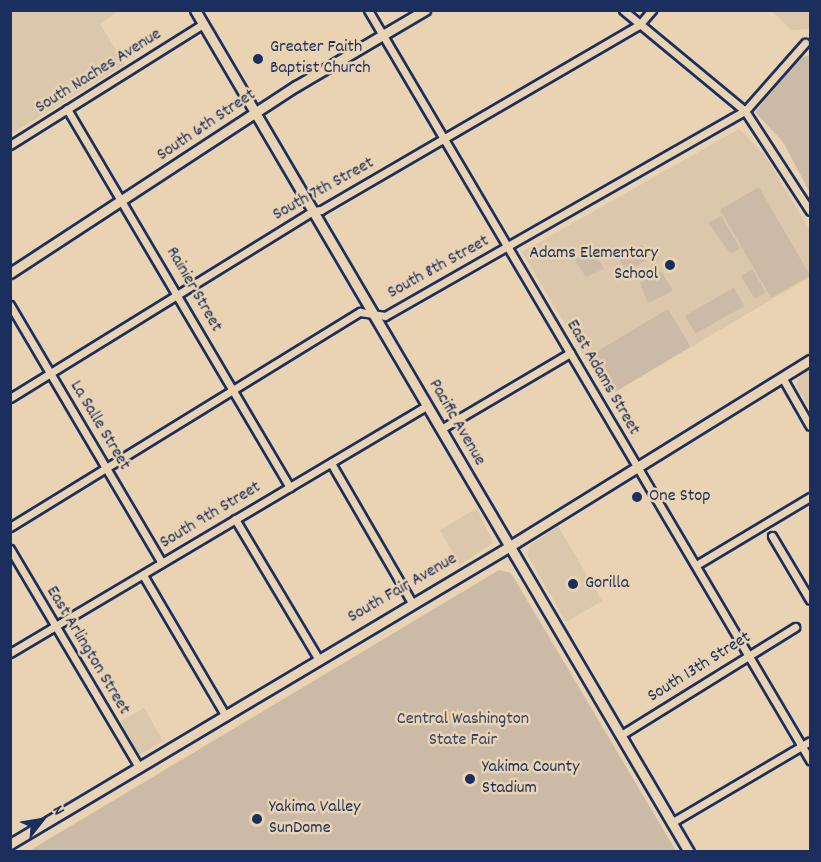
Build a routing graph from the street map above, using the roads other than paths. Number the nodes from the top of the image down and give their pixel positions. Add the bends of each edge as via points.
1 (195, 10) edge
2 (368, 10) edge
3 (425, 10) edge
4 (623, 10) edge
5 (652, 10) edge
6 (203, 24) junction
7 (639, 25) junction
8 (383, 35) junction
9 (805, 43) dead end
10 (67, 109) junction
11 (745, 111) junction
12 (256, 113) junction
13 (444, 140) junction
14 (10, 145) edge
15 (123, 202) junction
16 (313, 211) junction
17 (810, 211) edge
18 (508, 246) junction
19 (10, 273) edge
20 (178, 294) junction
21 (10, 305) edge
22 (373, 313) junction
23 (570, 353) junction
24 (810, 360) edge
25 (50, 373) junction
26 (782, 377) junction
27 (233, 388) junction
28 (10, 398) edge
29 (427, 405) junction
30 (810, 426) edge
31 (441, 429) junction
32 (331, 463) junction
33 (638, 464) junction
34 (106, 466) junction
35 (290, 487) junction
36 (810, 497) edge
37 (235, 519) junction
38 (10, 527) edge
39 (772, 536) dead end
40 (510, 546) junction
41 (10, 549) edge
42 (162, 563) junction
43 (698, 564) junction
44 (142, 575) junction
45 (810, 600) edge
46 (412, 603) junction
47 (55, 627) junction
48 (795, 627) dead end
49 (10, 653) edge
50 (750, 656) junction
51 (318, 658) junction
52 (225, 715) junction
53 (621, 735) junction
54 (810, 741) edge
55 (801, 743) junction
56 (810, 760) edge
57 (139, 768) junction
58 (671, 823) junction
59 (10, 844) edge
60 (689, 852) edge

1 - 6 street, Pacific Avenue
2 - 8 street, East Adams Street
3 - 8 street, South 6th Street
4 - 7 street
5 - 7 street, South 7th Street
6 - 10 street, South Naches Avenue
6 - 12 street, Pacific Avenue
7 - 11 street
7 - 13 street, South 7th Street
8 - 12 street, South 6th Street
8 - 13 street, East Adams Street
9 - 11 street, South 8th Street
10 - 14 street, South Naches Avenue
10 - 15 street, Rainier Street
11 - 17 street
11 - 18 street, South 8th Street
12 - 15 street, South 6th Street
12 - 16 street, Pacific Avenue
13 - 16 street, South 7th Street
13 - 18 street, East Adams Street
15 - 19 street, South 6th Street
15 - 20 street, Rainier Street
16 - 20 street, South 7th Street
16 - 22 street, Pacific Avenue
18 - 22 street, South 8th Street via 385,316
18 - 23 street, East Adams Street
20 - 25 street, South 7th Street
20 - 27 street, Rainier Street
21 - 25 street, La Salle Street
22 - 27 street, South 8th Street via 360,312
22 - 29 street, Pacific Avenue
23 - 31 street
23 - 33 street, East Adams Street
24 - 26 street, South Fair Avenue
25 - 28 street, South 7th Street
25 - 34 street, La Salle Street
26 - 30 street
26 - 33 street, South Fair Avenue
27 - 34 street, South 8th Street
27 - 35 street, Rainier Street
29 - 31 street, Pacific Avenue
29 - 32 street, South 9th Street
31 - 40 street, Pacific Avenue
32 - 35 street, South 9th Street
32 - 46 street
33 - 40 street, South Fair Avenue
33 - 43 street, East Adams Street
34 - 38 street, South 8th Street
34 - 42 street, La Salle Street
35 - 37 street, South 9th Street
36 - 43 street
37 - 42 street, South 9th Street
37 - 51 street
39 - 45 street
40 - 46 street, South Fair Avenue
40 - 53 street, Pacific Avenue
41 - 47 street, East Arlington Street
42 - 44 street, South 9th Street
43 - 50 street, East Adams Street
44 - 47 street, South 9th Street
44 - 52 street
46 - 51 street, South Fair Avenue
47 - 49 street, South 9th Street
47 - 57 street, East Arlington Street
48 - 50 street, South 13th Street
50 - 53 street, South 13th Street
50 - 55 street, East Adams Street
51 - 52 street, South Fair Avenue
52 - 57 street, South Fair Avenue
53 - 58 street, Pacific Avenue
54 - 55 street
55 - 56 street, East Adams Street
55 - 58 street
57 - 59 street, South Fair Avenue
58 - 60 street, Pacific Avenue

